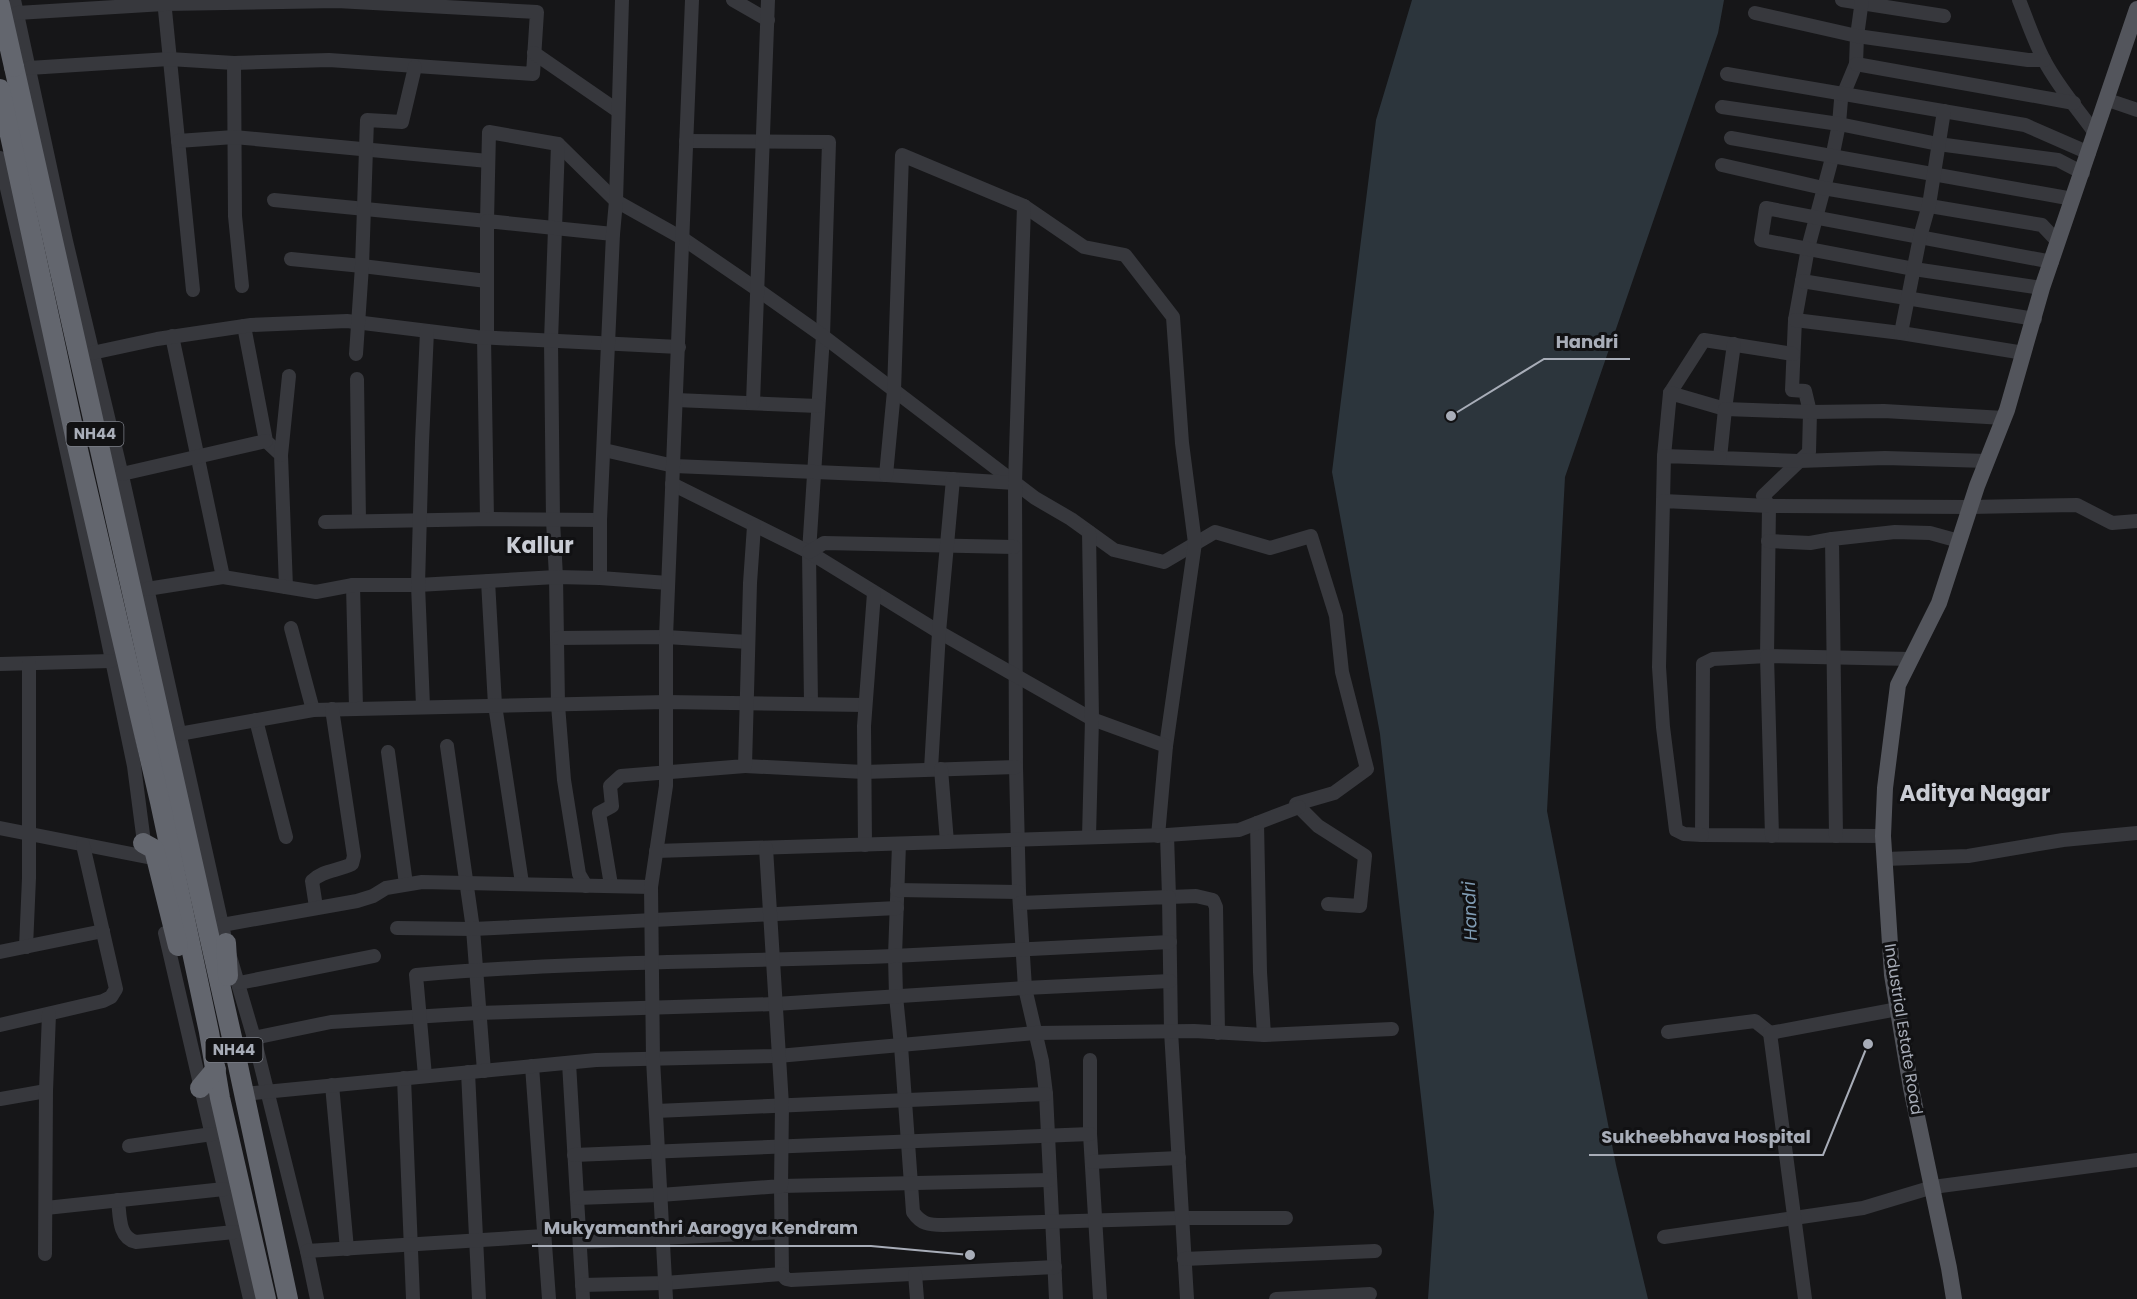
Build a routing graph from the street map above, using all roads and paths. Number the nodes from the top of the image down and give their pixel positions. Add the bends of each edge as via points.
1 (622, 0) edge
2 (692, 0) edge
3 (733, 0) edge
4 (768, 0) edge
5 (1842, 0) edge
6 (2019, 0) edge
7 (1861, 1) edge
8 (164, 2) edge
9 (9, 5) edge
10 (2137, 9) edge
11 (1755, 13) dead end
12 (1944, 16) dead end
13 (768, 20) junction
14 (1857, 36) junction
15 (534, 53) junction
16 (169, 60) junction
17 (2044, 60) junction
18 (234, 63) junction
19 (1856, 64) junction
20 (415, 67) junction
21 (21, 68) junction
22 (1727, 74) dead end
23 (0, 89) edge
24 (1843, 93) junction
25 (2108, 100) junction
26 (2074, 103) junction
27 (1722, 107) dead end
28 (2137, 110) edge
29 (618, 111) junction
30 (1944, 111) junction
31 (1839, 124) junction
32 (2095, 133) junction
33 (234, 137) junction
34 (1731, 138) dead end
35 (177, 141) junction
36 (686, 141) junction
37 (763, 141) junction
38 (558, 144) junction
39 (1938, 144) junction
40 (364, 149) junction
41 (2090, 153) junction
42 (0, 158) edge
43 (1832, 158) junction
44 (488, 161) junction
45 (1722, 165) dead end
46 (2083, 173) junction
47 (1934, 175) junction
48 (1823, 188) junction
49 (2073, 199) junction
50 (274, 200) dead end
51 (616, 201) junction
52 (1929, 205) junction
53 (1024, 206) junction
54 (363, 209) junction
55 (1815, 218) junction
56 (487, 221) junction
57 (554, 228) junction
58 (613, 234) junction
59 (1920, 237) junction
60 (682, 238) junction
61 (2058, 242) junction
62 (1808, 248) junction
63 (291, 260) dead end
64 (2052, 262) junction
65 (362, 266) junction
66 (1914, 269) junction
67 (487, 281) junction
68 (1802, 281) junction
69 (242, 286) dead end
70 (2042, 288) junction
71 (192, 290) dead end
72 (758, 290) junction
73 (1908, 298) junction
74 (2034, 319) junction
75 (1795, 320) junction
76 (357, 322) junction
77 (244, 326) junction
78 (427, 331) junction
79 (1901, 333) junction
80 (172, 336) junction
81 (823, 336) junction
82 (485, 337) junction
83 (551, 340) junction
84 (609, 343) junction
85 (1734, 344) junction
86 (679, 347) junction
87 (92, 353) junction
88 (2024, 353) junction
89 (356, 354) dead end
90 (1793, 354) junction
91 (289, 376) dead end
92 (357, 379) dead end
93 (894, 391) junction
94 (1670, 393) junction
95 (676, 400) junction
96 (753, 402) junction
97 (819, 406) junction
98 (1725, 409) junction
99 (1810, 412) junction
100 (2004, 418) junction
101 (266, 441) junction
102 (604, 450) junction
103 (281, 455) junction
104 (1664, 456) junction
105 (198, 457) junction
106 (1720, 458) junction
107 (1799, 461) junction
108 (1988, 461) junction
109 (674, 466) junction
110 (815, 473) junction
111 (122, 474) junction
112 (886, 475) junction
113 (953, 479) junction
114 (1015, 483) junction
115 (672, 484) junction
116 (1663, 501) junction
117 (1769, 506) junction
118 (1970, 507) junction
119 (487, 519) junction
120 (420, 520) junction
121 (553, 520) junction
122 (600, 520) junction
123 (359, 521) junction
124 (2137, 521) edge
125 (326, 522) dead end
126 (754, 526) junction
127 (1089, 532) junction
128 (1832, 539) junction
129 (1768, 541) junction
130 (1959, 541) junction
131 (1195, 543) junction
132 (947, 546) junction
133 (1014, 547) junction
134 (809, 552) junction
135 (223, 577) junction
136 (556, 577) junction
137 (600, 578) junction
138 (488, 581) junction
139 (668, 583) junction
140 (353, 585) junction
141 (418, 585) junction
142 (286, 587) junction
143 (147, 589) junction
144 (874, 593) junction
145 (291, 628) dead end
146 (939, 632) junction
147 (666, 637) junction
148 (558, 638) junction
149 (748, 642) junction
150 (1767, 656) junction
151 (1833, 656) junction
152 (1911, 659) junction
153 (111, 661) junction
154 (0, 664) edge
155 (28, 664) junction
156 (1017, 675) junction
157 (666, 702) junction
158 (748, 703) junction
159 (812, 704) junction
160 (495, 705) junction
161 (558, 705) junction
162 (865, 705) junction
163 (423, 706) junction
164 (356, 708) junction
165 (333, 709) junction
166 (313, 710) junction
167 (1092, 719) junction
168 (256, 720) junction
169 (179, 734) junction
170 (447, 746) dead end
171 (1166, 746) junction
172 (388, 752) dead end
173 (745, 766) junction
174 (1016, 767) junction
175 (936, 769) junction
176 (864, 772) junction
177 (666, 774) junction
178 (1299, 807) junction
179 (1257, 823) junction
180 (0, 828) edge
181 (29, 833) junction
182 (2137, 833) edge
183 (1162, 835) junction
184 (1702, 835) junction
185 (1772, 836) junction
186 (1836, 836) junction
187 (1883, 836) junction
188 (286, 837) dead end
189 (1089, 837) junction
190 (1018, 839) junction
191 (947, 842) junction
192 (898, 844) junction
193 (83, 845) junction
194 (865, 845) junction
195 (766, 848) junction
196 (145, 850) junction
197 (656, 851) junction
198 (1884, 859) junction
199 (468, 883) junction
200 (522, 883) junction
201 (406, 884) junction
202 (611, 885) junction
203 (586, 886) junction
204 (651, 887) junction
205 (897, 890) junction
206 (1019, 897) junction
207 (1169, 897) junction
208 (1328, 904) dead end
209 (316, 907) junction
210 (897, 908) junction
211 (771, 913) junction
212 (651, 921) junction
213 (397, 928) dead end
214 (473, 929) junction
215 (103, 931) junction
216 (224, 934) junction
217 (1170, 942) junction
218 (26, 947) junction
219 (1022, 948) junction
220 (0, 952) edge
221 (374, 956) dead end
222 (895, 956) junction
223 (773, 959) junction
224 (652, 962) junction
225 (475, 970) junction
226 (1170, 981) junction
227 (239, 983) junction
228 (1025, 988) junction
229 (896, 996) junction
230 (775, 1004) junction
231 (652, 1007) junction
232 (1898, 1010) junction
233 (478, 1013) junction
234 (49, 1014) junction
235 (420, 1016) junction
236 (0, 1025) edge
237 (230, 1029) junction
238 (1392, 1029) dead end
239 (1171, 1031) junction
240 (209, 1032) junction
241 (1668, 1032) dead end
242 (1035, 1033) junction
243 (1218, 1033) junction
244 (1770, 1033) junction
245 (1264, 1035) junction
246 (254, 1038) junction
247 (901, 1046) junction
248 (778, 1056) junction
249 (653, 1059) junction
250 (236, 1060) junction
251 (1090, 1060) dead end
252 (569, 1063) junction
253 (532, 1066) junction
254 (216, 1069) junction
255 (484, 1071) junction
256 (468, 1072) junction
257 (425, 1077) junction
258 (404, 1078) junction
259 (332, 1085) junction
260 (200, 1088) junction
261 (46, 1091) junction
262 (267, 1091) junction
263 (244, 1094) junction
264 (1046, 1094) junction
265 (0, 1100) edge
266 (905, 1100) junction
267 (782, 1105) junction
268 (656, 1111) junction
269 (212, 1134) junction
270 (1090, 1134) junction
271 (1047, 1135) junction
272 (907, 1141) junction
273 (129, 1146) dead end
274 (782, 1147) junction
275 (658, 1153) junction
276 (574, 1155) junction
277 (1179, 1158) junction
278 (2137, 1160) edge
279 (1092, 1162) junction
280 (1050, 1180) junction
281 (910, 1182) junction
282 (781, 1186) junction
283 (1933, 1187) junction
284 (224, 1189) junction
285 (660, 1195) junction
286 (577, 1198) junction
287 (118, 1200) junction
288 (46, 1208) junction
289 (1182, 1218) junction
290 (1286, 1218) dead end
291 (1794, 1219) junction
292 (1095, 1221) junction
293 (1052, 1223) junction
294 (782, 1232) junction
295 (234, 1233) junction
296 (544, 1236) junction
297 (1664, 1237) dead end
298 (662, 1239) junction
299 (476, 1241) junction
300 (580, 1242) junction
301 (411, 1245) junction
302 (347, 1249) junction
303 (307, 1251) junction
304 (1375, 1251) dead end
305 (45, 1254) dead end
306 (1184, 1259) junction
307 (1055, 1268) junction
308 (782, 1274) junction
309 (915, 1274) junction
310 (665, 1283) junction
311 (583, 1292) edge
312 (1370, 1294) dead end
313 (250, 1299) edge
314 (266, 1299) edge
315 (288, 1299) edge
316 (317, 1299) edge
317 (413, 1299) edge
318 (479, 1299) edge
319 (549, 1299) edge
320 (666, 1299) edge
321 (916, 1299) edge
322 (1056, 1299) edge
323 (1100, 1299) edge
324 (1187, 1299) edge
325 (1276, 1299) edge
326 (1805, 1299) edge
327 (1954, 1299) edge

1 - 29 street
2 - 36 street
3 - 13 street
4 - 13 street
5 - 7 street
6 - 17 street
7 - 12 street
7 - 14 street
8 - 9 street
8 - 15 street via 337,2 537,12
8 - 16 street
9 - 21 highway, NH44, bridge
10 - 25 main road, Industrial Estate Road
11 - 14 street
13 - 37 street
14 - 17 street
14 - 19 street
15 - 20 street via 533,74
15 - 29 street
16 - 18 street
16 - 21 street
16 - 35 street
17 - 26 street
18 - 20 street via 329,60
18 - 33 street
19 - 24 street
19 - 26 street
20 - 40 street via 402,122 367,120
21 - 87 street
21 - 237 highway, NH44
22 - 24 street
23 - 240 highway, NH44
24 - 30 street
24 - 31 street
25 - 28 street
25 - 32 main road, Industrial Estate Road
26 - 32 street
27 - 31 street
29 - 51 street
30 - 39 street
30 - 41 street via 2025,125
31 - 39 street
31 - 43 street
32 - 41 main road, Industrial Estate Road
33 - 35 street
33 - 40 street
33 - 69 street via 235,216
34 - 43 street
35 - 71 street
36 - 37 street
36 - 60 street
37 - 72 street
37 - 81 street via 829,142
38 - 44 street via 489,132
38 - 51 street
38 - 57 street
39 - 46 street via 2058,160
39 - 47 street
40 - 44 street
40 - 54 street
41 - 46 main road, Industrial Estate Road
42 - 153 street via 51,375
43 - 47 street
43 - 48 street
44 - 56 street
45 - 48 street
46 - 49 main road, Industrial Estate Road
47 - 49 street
47 - 52 street
48 - 52 street
48 - 55 street
49 - 61 main road, Industrial Estate Road
50 - 54 street
51 - 58 street
51 - 60 street
52 - 59 street
52 - 61 street via 2042,225
53 - 93 street via 902,155
53 - 114 street
53 - 131 street via 1084,247 1125,255 1173,317 1182,443
54 - 56 street
54 - 65 street
55 - 59 street
55 - 62 street
55 - 62 street via 1766,208 1761,240
56 - 57 street
56 - 67 street
57 - 58 street
57 - 83 street
58 - 84 street
59 - 64 street
59 - 66 street
60 - 72 street
60 - 86 street
61 - 64 main road, Industrial Estate Road
62 - 66 street
62 - 68 street
63 - 65 street
64 - 70 main road, Industrial Estate Road
65 - 67 street
65 - 76 street
66 - 70 street
66 - 73 street
67 - 82 street
68 - 73 street
68 - 75 street
70 - 74 main road, Industrial Estate Road
72 - 81 street
72 - 96 street
73 - 74 street
73 - 79 street
74 - 88 main road, Industrial Estate Road
75 - 79 street
75 - 90 street
76 - 77 street
76 - 78 street
76 - 89 street
77 - 80 street
77 - 101 street
78 - 82 street
78 - 120 street
79 - 88 street
80 - 87 street
80 - 105 street
81 - 93 street
81 - 97 street
82 - 83 street
82 - 119 street
83 - 84 street
83 - 121 street
84 - 86 street
84 - 102 street
85 - 90 street
85 - 94 street via 1704,340
85 - 98 street
86 - 95 street
87 - 111 street
88 - 100 main road, Industrial Estate Road
90 - 99 street via 1792,390 1805,391
91 - 103 street
92 - 123 street
93 - 112 street
93 - 114 street
94 - 98 street
94 - 104 street
95 - 96 street
95 - 109 street
96 - 97 street
97 - 110 street
98 - 99 street
98 - 106 street
99 - 100 street via 1884,411
99 - 107 street via 1809,452
100 - 108 main road, Industrial Estate Road
101 - 103 street
101 - 105 street
102 - 109 street
102 - 122 street
103 - 142 street
104 - 106 street
104 - 116 street
105 - 111 street
105 - 135 street
106 - 107 street
107 - 108 street
107 - 117 street via 1763,496
108 - 118 main road, Industrial Estate Road
109 - 110 street
109 - 115 street
110 - 112 street
110 - 134 street
111 - 143 street
112 - 113 street
113 - 114 street
113 - 132 street
114 - 127 street
114 - 133 street
115 - 126 street
115 - 139 street
116 - 117 street
116 - 184 street via 1659,667 1668,779 1676,830
117 - 118 street
117 - 129 street
118 - 124 street via 2077,505 2112,523
118 - 130 main road, Industrial Estate Road
119 - 120 street
119 - 121 street
120 - 123 street
120 - 141 street
121 - 122 street
121 - 136 street
122 - 137 street
123 - 125 street
126 - 134 street
126 - 149 street
127 - 131 street via 1114,550 1164,562
127 - 167 street
128 - 129 street via 1810,543
128 - 130 street via 1895,532 1930,533
128 - 151 street
129 - 150 street
130 - 152 main road, Industrial Estate Road via 1939,603
131 - 171 street
131 - 178 street via 1215,532 1270,548 1311,536 1336,616 1342,672 1368,769 1334,793 1296,804
132 - 133 street
132 - 134 street via 824,543
132 - 146 street
133 - 156 street
134 - 144 street
134 - 159 street
135 - 142 street
135 - 143 street
136 - 137 street
136 - 138 street
136 - 148 street
137 - 139 street
138 - 141 street
138 - 160 street
139 - 147 street
140 - 141 street
140 - 142 street via 316,592
140 - 164 street
141 - 163 street
143 - 169 street
144 - 146 street
144 - 162 street
145 - 166 street
146 - 156 street
146 - 175 street
147 - 148 street
147 - 149 street
147 - 157 street
148 - 161 street
149 - 158 street
150 - 151 street
150 - 184 street via 1713,659 1703,664
150 - 185 street
151 - 152 street
151 - 186 street
152 - 187 main road, Industrial Estate Road via 1898,685
153 - 155 street
153 - 196 street via 134,766
154 - 155 street
155 - 181 street
156 - 167 street
156 - 174 street
157 - 158 street
157 - 161 street
157 - 177 street
158 - 159 street
158 - 173 street
159 - 162 street
160 - 161 street
160 - 163 street
160 - 200 street
161 - 203 street via 568,804 579,874
162 - 176 street
163 - 164 street
164 - 165 street
165 - 166 street
165 - 209 street via 354,856 352,864 318,875 312,881
166 - 168 street
167 - 171 street
167 - 189 street
168 - 169 street
168 - 188 street
169 - 216 street
170 - 199 street
171 - 183 street
172 - 201 street
173 - 176 street
173 - 177 street
174 - 175 street
174 - 190 street
175 - 176 street
175 - 191 street
176 - 194 street
177 - 197 street
177 - 202 street via 621,776 610,786 612,806 599,813
178 - 179 street
178 - 208 street via 1318,826 1365,856 1360,906
179 - 183 street via 1239,830
179 - 245 street
180 - 181 street
181 - 193 street
181 - 218 street
182 - 198 street via 2063,840 1968,856
183 - 189 street
183 - 207 street
184 - 185 street
185 - 186 street
186 - 187 street
187 - 198 main road, Industrial Estate Road
189 - 190 street
190 - 191 street
190 - 206 street
191 - 192 street
192 - 194 street
192 - 205 street
193 - 196 street
193 - 215 street
194 - 195 street
195 - 197 street
195 - 211 street
196 - 240 highway via 154,849 193,1007
196 - 260 street
197 - 204 street
198 - 232 main road, Industrial Estate Road
199 - 200 street
199 - 201 street
199 - 214 street
200 - 203 street
201 - 209 street via 357,901
202 - 203 street
202 - 204 street
204 - 212 street
205 - 206 street
205 - 210 street
206 - 207 street
206 - 219 street
207 - 217 street
207 - 243 street via 1206,897 1216,907
209 - 216 street
210 - 211 street
210 - 222 street
211 - 212 street
211 - 223 street
212 - 214 street
212 - 224 street
213 - 214 street
214 - 225 street
215 - 218 street
215 - 234 street via 116,989 111,997
216 - 227 street
216 - 237 highway
217 - 219 street
217 - 226 street
218 - 220 street
219 - 222 street
219 - 228 street
221 - 227 street
222 - 223 street
222 - 229 street
223 - 224 street
223 - 230 street
224 - 225 street
224 - 231 street
225 - 233 street
225 - 235 street via 416,975
226 - 228 street
226 - 239 street
227 - 246 street
228 - 229 street
228 - 242 street
229 - 230 street
229 - 247 street
230 - 231 street
230 - 248 street
231 - 233 street
231 - 249 street
232 - 244 street
232 - 283 main road, Industrial Estate Road
233 - 235 street
233 - 255 street
234 - 236 street
234 - 261 street
235 - 246 street via 331,1022
235 - 257 street
237 - 250 highway, NH44
238 - 245 street
239 - 242 street
239 - 243 street
239 - 277 street
240 - 254 highway, NH44
241 - 244 street via 1755,1021
242 - 247 street
242 - 264 street
243 - 245 street
244 - 291 street
246 - 250 street
246 - 262 street
247 - 248 street
247 - 266 street
248 - 249 street
248 - 267 street
249 - 252 street
249 - 268 street
250 - 263 highway, NH44
251 - 270 street
252 - 253 street
252 - 276 street
253 - 255 street
253 - 296 street
254 - 260 highway
254 - 314 highway, NH44
255 - 256 street
256 - 257 street
256 - 299 street
257 - 258 street
258 - 259 street
258 - 301 street
259 - 262 street
259 - 302 street
260 - 269 street
261 - 265 street
261 - 288 street
262 - 263 street
262 - 303 street
263 - 315 highway, NH44
264 - 266 street
264 - 271 street
266 - 267 street
266 - 272 street
267 - 268 street
267 - 274 street
268 - 275 street
269 - 273 street
269 - 284 street
270 - 271 street
270 - 279 street
271 - 272 street
271 - 280 street
272 - 274 street
272 - 281 street
274 - 275 street
274 - 282 street
275 - 276 street
275 - 285 street
276 - 286 street
277 - 279 street
277 - 289 street
278 - 283 street
279 - 292 street
280 - 281 street
280 - 293 street
281 - 282 street
281 - 293 street via 913,1212 926,1225
282 - 285 street
282 - 294 street
283 - 291 street via 1863,1208
283 - 327 main road, Industrial Estate Road
284 - 287 street
284 - 295 street
285 - 286 street
285 - 298 street
286 - 300 street
287 - 288 street
287 - 295 street via 124,1236 136,1242
288 - 305 street
289 - 290 street
289 - 292 street
289 - 306 street
291 - 297 street
291 - 326 street
292 - 293 street
292 - 323 street
293 - 307 street
294 - 298 street
294 - 308 street
295 - 313 street
296 - 299 street
296 - 319 street
298 - 300 street
298 - 310 street
299 - 301 street
299 - 318 street
300 - 311 street
301 - 302 street
301 - 317 street
302 - 303 street
303 - 316 street
304 - 306 street
306 - 324 street
307 - 309 street
307 - 322 street
308 - 309 street via 791,1280
308 - 310 street
309 - 321 street
310 - 311 street
310 - 320 street
312 - 325 street

